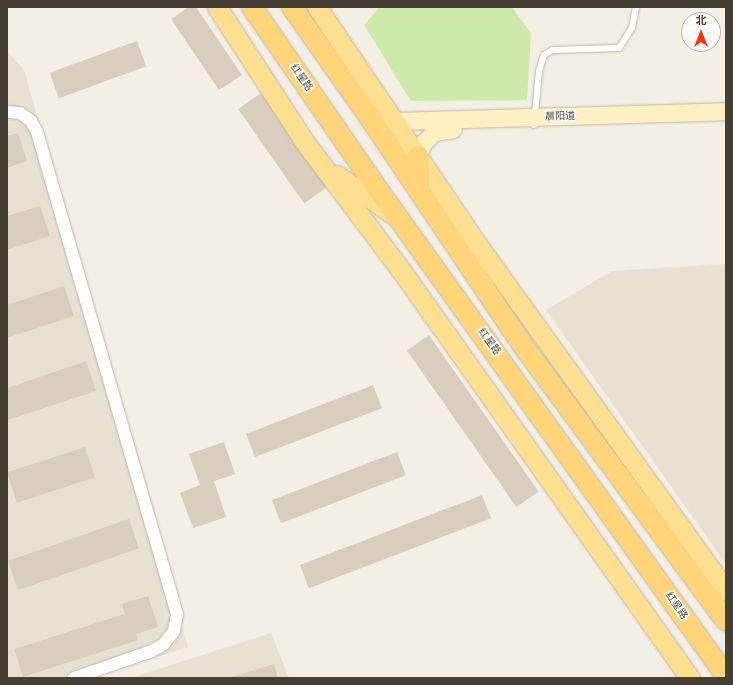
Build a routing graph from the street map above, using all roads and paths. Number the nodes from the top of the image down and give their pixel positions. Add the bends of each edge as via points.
1 (217, 7) edge
2 (252, 7) edge
3 (292, 7) edge
4 (317, 7) edge
5 (636, 7) edge
6 (726, 111) edge
7 (7, 112) edge
8 (370, 118) junction
9 (726, 118) edge
10 (395, 121) junction
11 (534, 122) junction
12 (418, 156) junction
13 (418, 192) junction
14 (362, 193) junction
15 (726, 591) edge
16 (726, 621) edge
17 (726, 676) edge
18 (74, 678) edge
19 (690, 678) edge

1 - 14 main road via 321,163
2 - 14 highway, 红星路 via 347,144
3 - 8 highway
4 - 10 main road
5 - 11 lane via 632,28 619,48 553,50 544,55 539,71
6 - 11 main road, 晨阳道
7 - 18 street via 20,113 31,121 37,132 177,614 174,631 164,644 152,651
8 - 10 main road
8 - 13 highway
9 - 11 main road, 晨阳道
10 - 11 main road, 晨阳道
10 - 12 main road
11 - 12 main road, 晨阳道 via 439,130 423,143
12 - 13 highway
12 - 15 main road via 472,237
13 - 16 highway via 521,343
14 - 17 highway, 红星路 via 400,220
14 - 19 main road

